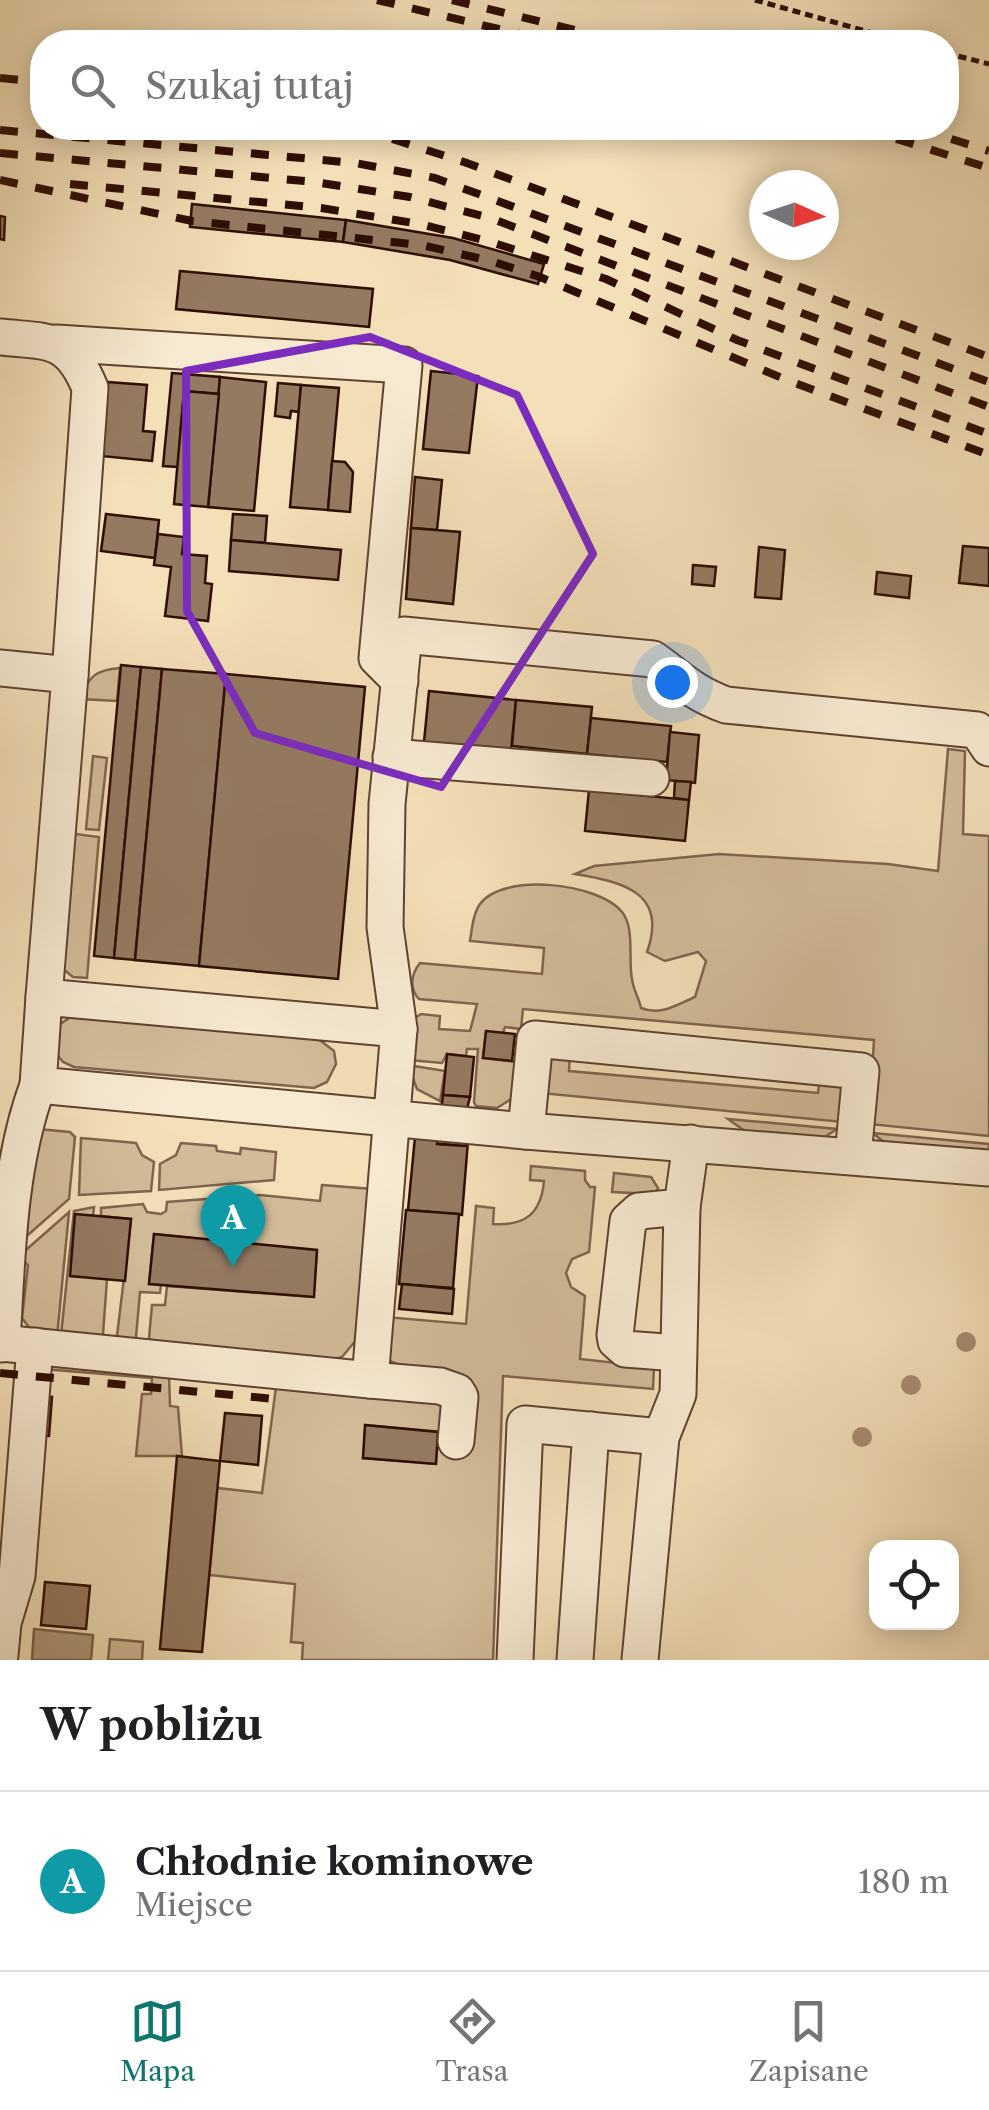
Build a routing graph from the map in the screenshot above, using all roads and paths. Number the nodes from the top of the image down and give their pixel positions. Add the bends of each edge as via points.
1 (755, 0) edge
2 (862, 30) edge
3 (959, 57) edge
4 (989, 64) edge
5 (0, 338) edge
6 (56, 343) junction
7 (0, 668) edge
8 (70, 674) junction
9 (400, 680) junction
10 (989, 748) edge
11 (392, 756) junction
12 (651, 778) dead end
13 (44, 996) junction
14 (398, 1029) junction
15 (38, 1085) junction
16 (390, 1117) junction
17 (526, 1130) junction
18 (691, 1143) junction
19 (853, 1156) junction
20 (989, 1168) edge
21 (682, 1207) junction
22 (12, 1345) edge
23 (678, 1353) junction
24 (370, 1380) junction
25 (591, 1430) junction
26 (661, 1437) junction
27 (456, 1441) dead end
28 (0, 1655) edge
29 (516, 1660) edge
30 (575, 1660) edge
31 (640, 1660) edge

1 - 2 path
3 - 4 path
5 - 6 street
6 - 8 street via 90,388
6 - 9 street via 404,366 377,658
7 - 8 street
8 - 13 street
9 - 10 street via 404,635 653,659 726,705 977,730
9 - 11 street
11 - 12 street
11 - 14 street via 385,927
13 - 14 street
13 - 15 street
14 - 16 street
15 - 16 street
15 - 22 street via 22,1129 6,1265
16 - 17 street
16 - 24 street
17 - 18 street
17 - 19 street via 535,1039 861,1071
18 - 19 street
18 - 21 street
19 - 20 street
21 - 23 street
21 - 23 street via 639,1211 628,1221 616,1335 625,1350
22 - 24 street
22 - 28 street via 17,1576
23 - 26 street via 678,1394
24 - 27 street via 457,1392
25 - 26 street
25 - 29 street via 526,1424
25 - 30 street
26 - 31 street

